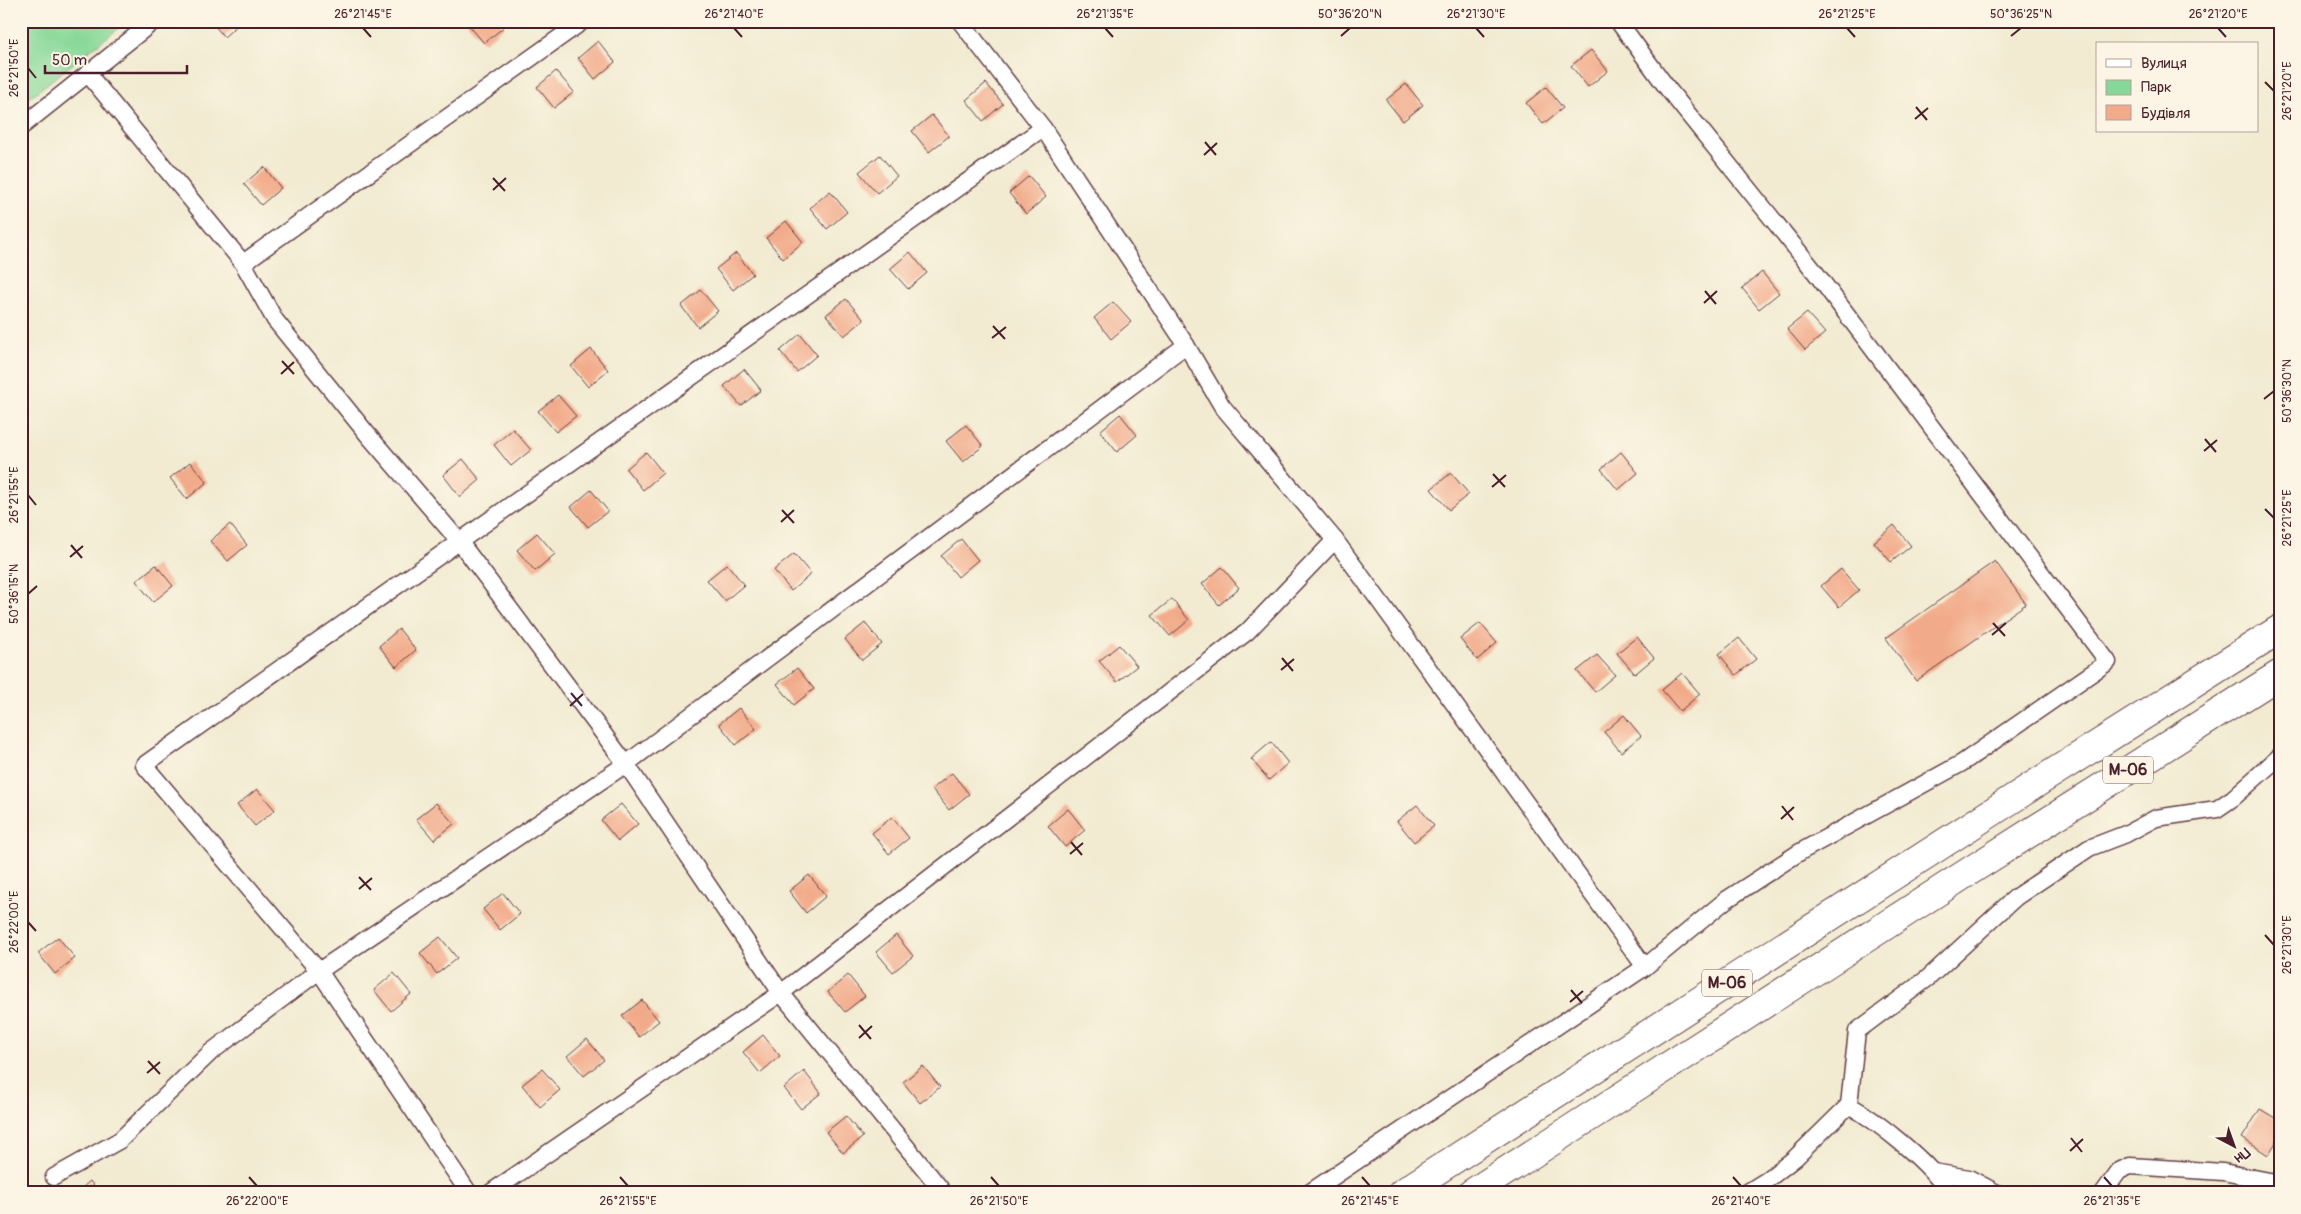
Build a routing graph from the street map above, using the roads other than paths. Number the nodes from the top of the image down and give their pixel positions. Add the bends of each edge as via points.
1 (154, 21) edge
2 (583, 21) edge
3 (960, 21) edge
4 (1618, 21) edge
5 (88, 74) junction
6 (21, 127) edge
7 (1043, 128) junction
8 (243, 263) junction
9 (1186, 345) junction
10 (1335, 540) junction
11 (459, 541) junction
12 (2280, 629) edge
13 (2280, 674) edge
14 (2280, 756) edge
15 (626, 764) junction
16 (1645, 967) junction
17 (319, 970) junction
18 (781, 993) junction
19 (1849, 1105) junction
20 (1933, 1172) junction
21 (54, 1177) dead end
22 (2280, 1183) edge
23 (940, 1191) edge
24 (469, 1193) edge
25 (490, 1193) edge
26 (1308, 1193) edge
27 (1402, 1193) edge
28 (1472, 1193) edge
29 (1746, 1193) edge
30 (1948, 1193) edge
31 (1997, 1193) edge
32 (2103, 1193) edge

1 - 5 street
2 - 8 street
3 - 7 street
4 - 16 street via 1668,89 1815,272 2108,662 1962,763 1800,852 1726,900
5 - 6 street
5 - 8 street
7 - 9 street
7 - 11 street
8 - 11 street via 275,320
9 - 10 street via 1222,406
9 - 15 street
10 - 16 street
10 - 18 street via 1247,632
11 - 15 street
11 - 17 street via 144,765
12 - 27 highway, М-06
13 - 28 highway, М-06
14 - 19 street via 2217,809 2156,818 2089,848 2016,897 1928,978 1857,1031
15 - 17 street
15 - 18 street
16 - 26 street
17 - 21 street via 211,1052 120,1140
17 - 24 street
18 - 23 street
18 - 25 street
19 - 20 street via 1869,1116
19 - 29 street via 1794,1158
20 - 30 street
20 - 31 street via 1969,1178
22 - 32 street via 2223,1172 2130,1166 2119,1172

